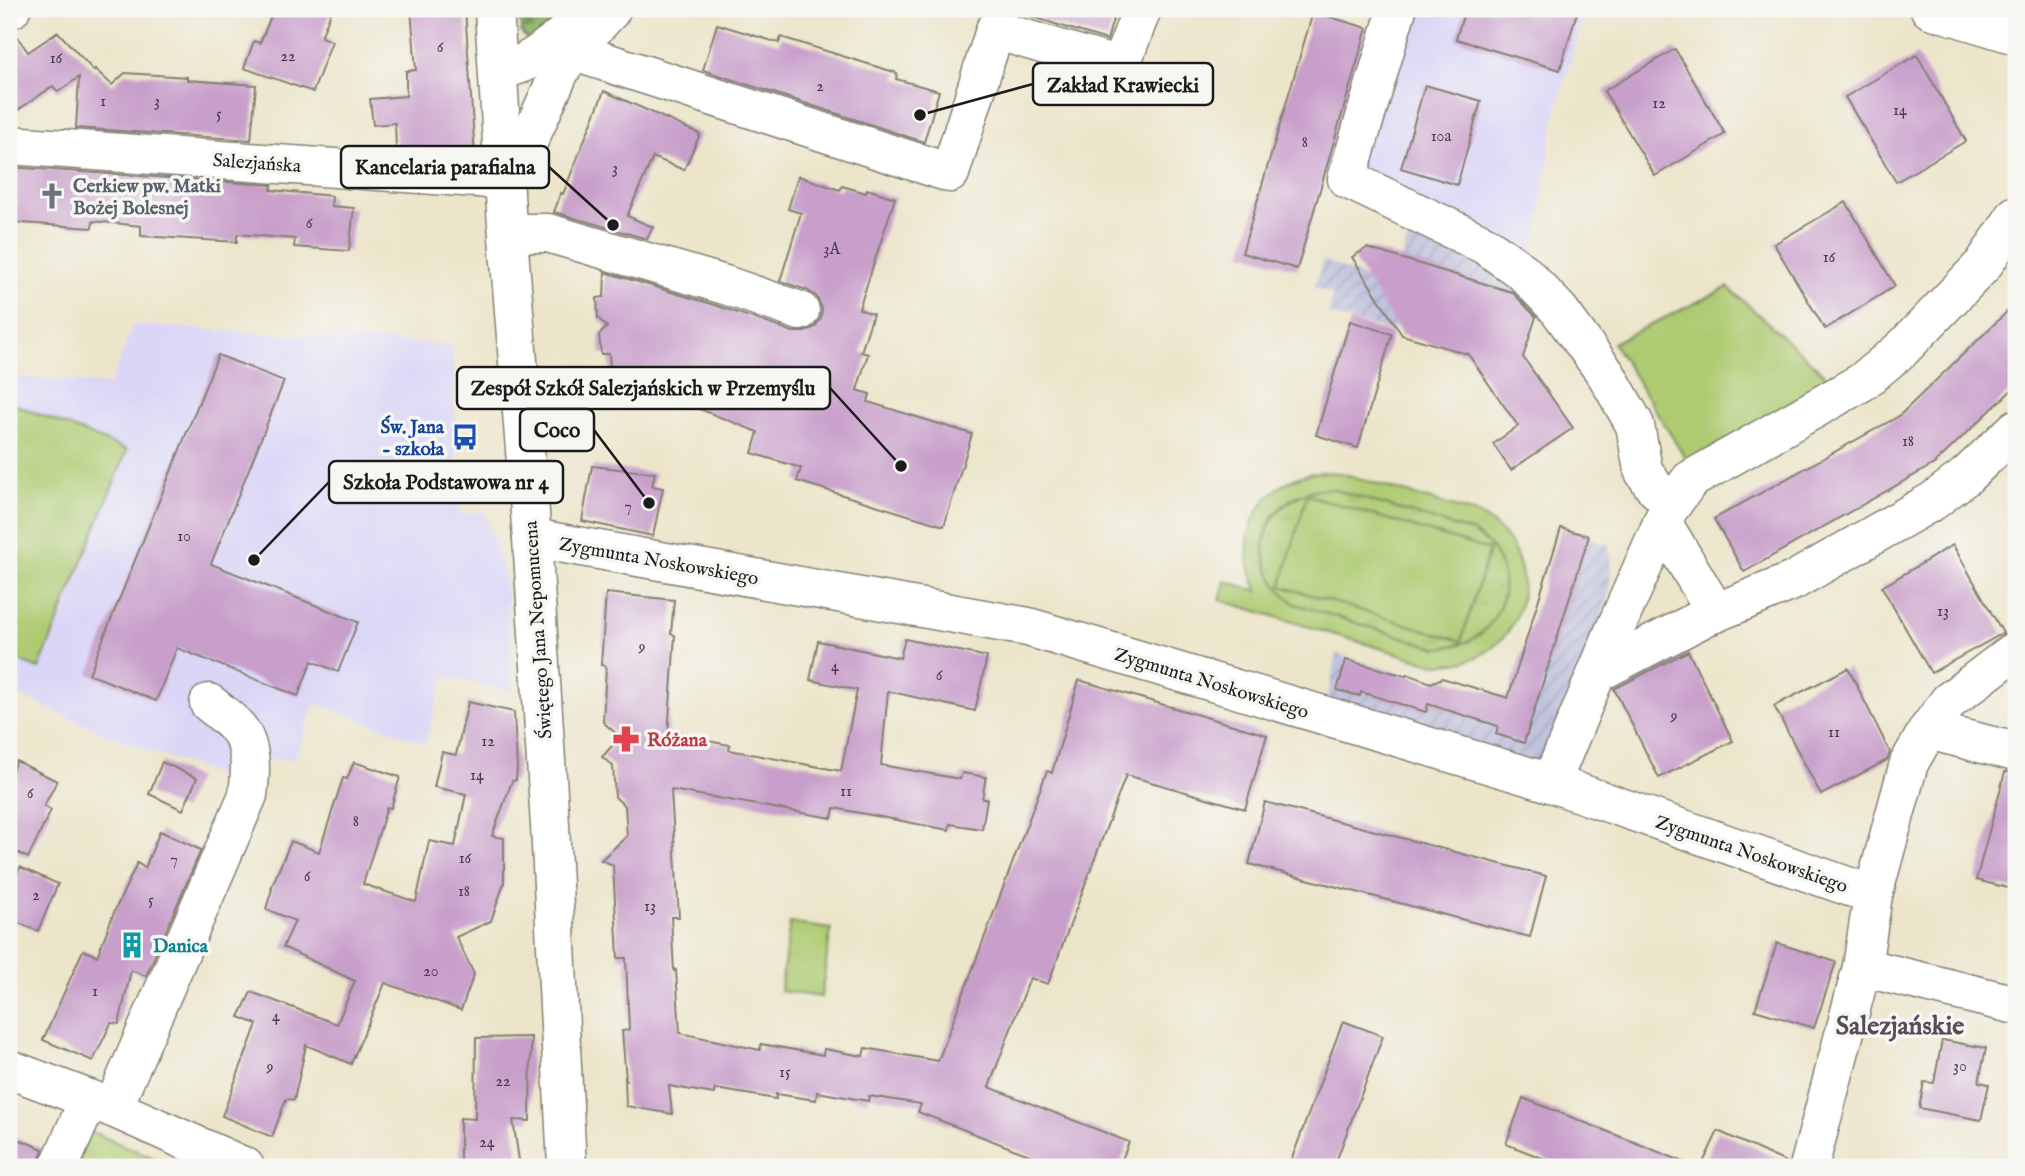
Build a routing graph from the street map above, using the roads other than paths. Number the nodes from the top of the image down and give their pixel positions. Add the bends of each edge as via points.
1 (494, 9) edge
2 (612, 9) edge
3 (1142, 9) edge
4 (1397, 9) edge
5 (1930, 9) edge
6 (2016, 35) edge
7 (573, 39) junction
8 (498, 67) junction
9 (9, 145) edge
10 (505, 180) junction
11 (2016, 215) edge
12 (508, 233) junction
13 (800, 311) dead end
14 (2016, 429) edge
15 (1667, 513) junction
16 (532, 538) junction
17 (1716, 613) junction
18 (2016, 650) edge
19 (1597, 673) junction
20 (209, 703) dead end
21 (1928, 730) junction
22 (2016, 752) edge
23 (1551, 783) junction
24 (1873, 895) junction
25 (1861, 967) junction
26 (2016, 1005) edge
27 (9, 1069) edge
28 (101, 1103) junction
29 (59, 1167) edge
30 (246, 1167) edge
31 (567, 1167) edge
32 (1810, 1167) edge

1 - 8 street, Świętego Jana Nepomucena
2 - 7 street via 572,27
3 - 7 street via 1120,67 995,30 950,173 590,57
4 - 15 street via 1347,179 1485,245 1523,272 1552,302 1606,374 1635,425 1643,470
5 - 6 street
7 - 8 street via 514,66
7 - 10 street via 530,138
8 - 10 street, Świętego Jana Nepomucena
9 - 10 street, Salezjańska
10 - 12 street, Świętego Jana Nepomucena
11 - 15 street via 1983,265 1903,348 1862,382 1690,480
12 - 13 street via 548,233
12 - 16 street, Świętego Jana Nepomucena
14 - 17 street via 1933,501 1793,580
15 - 17 street
15 - 19 street
16 - 23 street, Zygmunta Noskowskiego via 1028,627
16 - 31 street, Świętego Jana Nepomucena
17 - 19 street
18 - 21 street via 1949,701
19 - 23 street
20 - 28 street via 237,727 247,747 251,769 248,795
21 - 22 street
21 - 24 street via 1909,764
23 - 24 street, Zygmunta Noskowskiego
24 - 25 street
25 - 26 street
25 - 32 street
27 - 28 street
28 - 29 street
28 - 30 street

